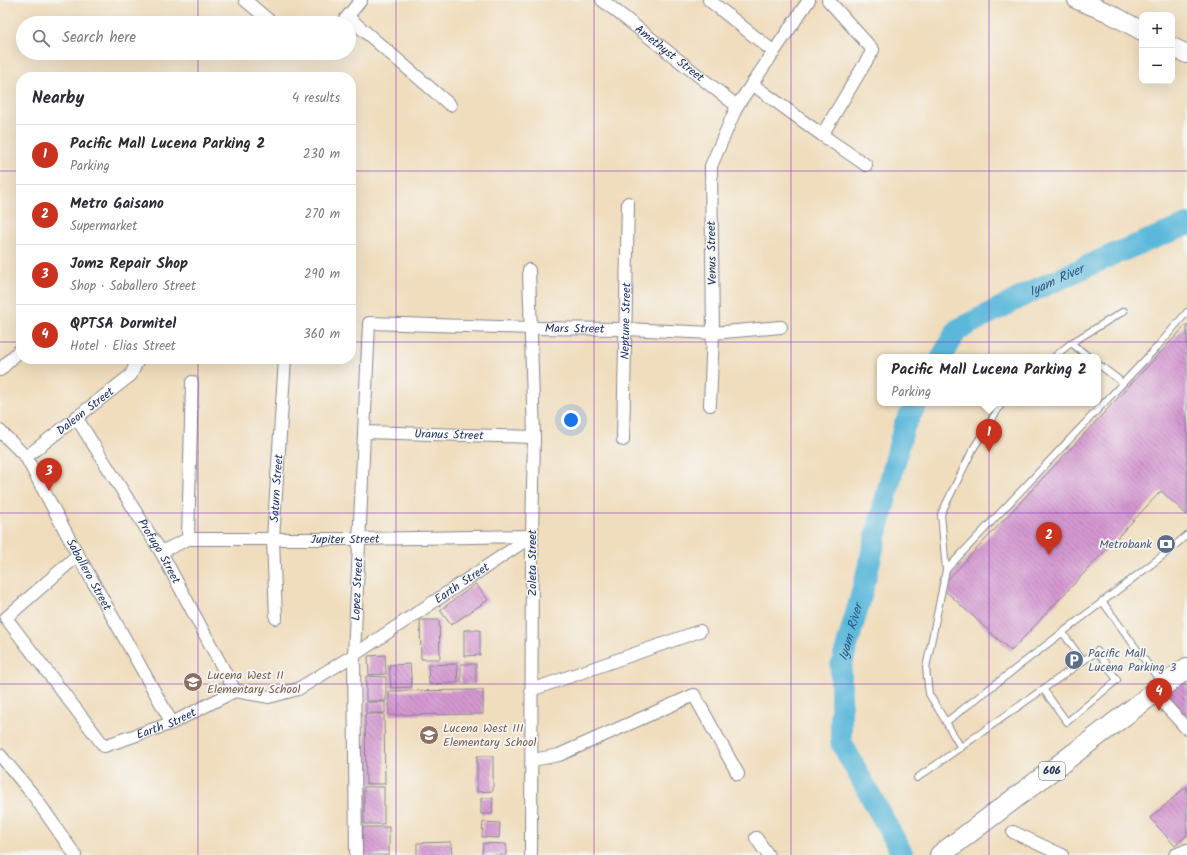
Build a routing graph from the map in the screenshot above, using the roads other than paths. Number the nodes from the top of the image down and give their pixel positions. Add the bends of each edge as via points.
1 (245, 0) edge
2 (361, 0) edge
3 (602, 0) edge
4 (709, 0) edge
5 (809, 0) edge
6 (828, 0) edge
7 (1077, 0) edge
8 (264, 16) edge
9 (348, 16) edge
10 (356, 29) edge
11 (1139, 29) edge
12 (1174, 48) edge
13 (774, 52) junction
14 (1187, 54) edge
15 (752, 84) junction
16 (450, 105) dead end
17 (737, 106) junction
18 (822, 134) junction
19 (866, 165) dead end
20 (628, 203) dead end
21 (529, 270) dead end
22 (1124, 311) dead end
23 (1187, 312) edge
24 (369, 323) joint
25 (781, 327) dead end
26 (532, 328) junction
27 (625, 329) junction
28 (713, 333) junction
29 (1072, 343) junction
30 (16, 354) edge
31 (1058, 354) edge
32 (1086, 354) edge
33 (136, 364) edge
34 (285, 364) edge
35 (1101, 366) edge
36 (0, 370) edge
37 (192, 382) dead end
38 (1123, 383) junction
39 (710, 405) dead end
40 (1000, 406) edge
41 (76, 417) junction
42 (0, 431) edge
43 (364, 432) junction
44 (534, 437) junction
45 (622, 440) dead end
46 (26, 457) junction
47 (1187, 535) edge
48 (532, 536) junction
49 (188, 539) junction
50 (273, 539) junction
51 (360, 539) junction
52 (161, 552) junction
53 (78, 555) junction
54 (946, 570) junction
55 (1102, 601) junction
56 (276, 618) dead end
57 (700, 631) dead end
58 (1063, 633) junction
59 (354, 655) junction
60 (1083, 661) junction
61 (1187, 668) edge
62 (1043, 689) junction
63 (235, 690) junction
64 (531, 690) junction
65 (1160, 690) junction
66 (946, 722) junction
67 (172, 723) junction
68 (1187, 729) edge
69 (961, 748) junction
70 (0, 755) edge
71 (533, 760) junction
72 (738, 774) dead end
73 (917, 778) dead end
74 (1013, 832) dead end
75 (756, 838) dead end
76 (1187, 850) edge
77 (75, 855) edge
78 (356, 855) edge
79 (531, 855) edge
80 (768, 855) edge
81 (940, 855) edge
82 (1062, 855) edge
83 (1175, 855) edge

1 - 8 street
2 - 9 street
3 - 17 street, Amethyst Street
4 - 13 street
5 - 13 street, Venus Street
6 - 18 street via 873,50
7 - 11 main road
10 - 16 street
12 - 14 main road
13 - 15 street, Venus Street
15 - 17 street, Venus Street
15 - 18 street
17 - 28 street, Venus Street via 711,166
18 - 19 street
20 - 27 street, Neptune Street
21 - 26 street, Zoleta Street
22 - 29 lane
23 - 38 lane
24 - 26 street, Mars Street
24 - 43 street, Lopez Street
25 - 28 street, Mars Street
26 - 27 street, Mars Street
26 - 44 street, Zoleta Street
27 - 28 street, Mars Street
27 - 45 street, Neptune Street
28 - 39 street, Venus Street
29 - 31 lane
29 - 32 lane
30 - 36 street
33 - 41 street, Daleon Street via 131,375
34 - 50 street, Saturn Street
35 - 38 lane
37 - 49 street
38 - 54 lane
40 - 54 lane via 973,449 941,514
41 - 46 street, Daleon Street
41 - 52 street, Profugo Street
42 - 46 street, Saballero Street
43 - 44 street, Uranus Street
43 - 51 street, Lopez Street
44 - 48 street, Zoleta Street
46 - 53 street, Saballero Street
47 - 55 lane
48 - 51 street, Jupiter Street
48 - 59 street, Earth Street
48 - 64 street, Zoleta Street
49 - 50 street, Jupiter Street
49 - 52 street, Jupiter Street
50 - 51 street, Jupiter Street
50 - 56 street, Saturn Street
51 - 59 street, Lopez Street
52 - 63 street, Profugo Street
53 - 67 street, Saballero Street
53 - 67 street, Earth Street via 6,618 104,746
54 - 66 lane via 926,668 929,694
55 - 58 lane
55 - 65 lane
57 - 64 street
58 - 60 lane
58 - 66 lane
59 - 63 street, Earth Street via 298,689 269,697
59 - 78 street, Lopez Street
60 - 62 lane
60 - 62 lane via 1097,651 1117,680 1066,722
61 - 65 main road, 606
62 - 69 lane
63 - 67 street, Earth Street
64 - 71 street, Zoleta Street
65 - 68 street
65 - 81 main road, 606
66 - 69 lane
69 - 73 lane
70 - 77 street via 34,796
71 - 72 street via 559,755 694,695
71 - 79 street, Zoleta Street
74 - 82 street
75 - 80 street
76 - 83 street

